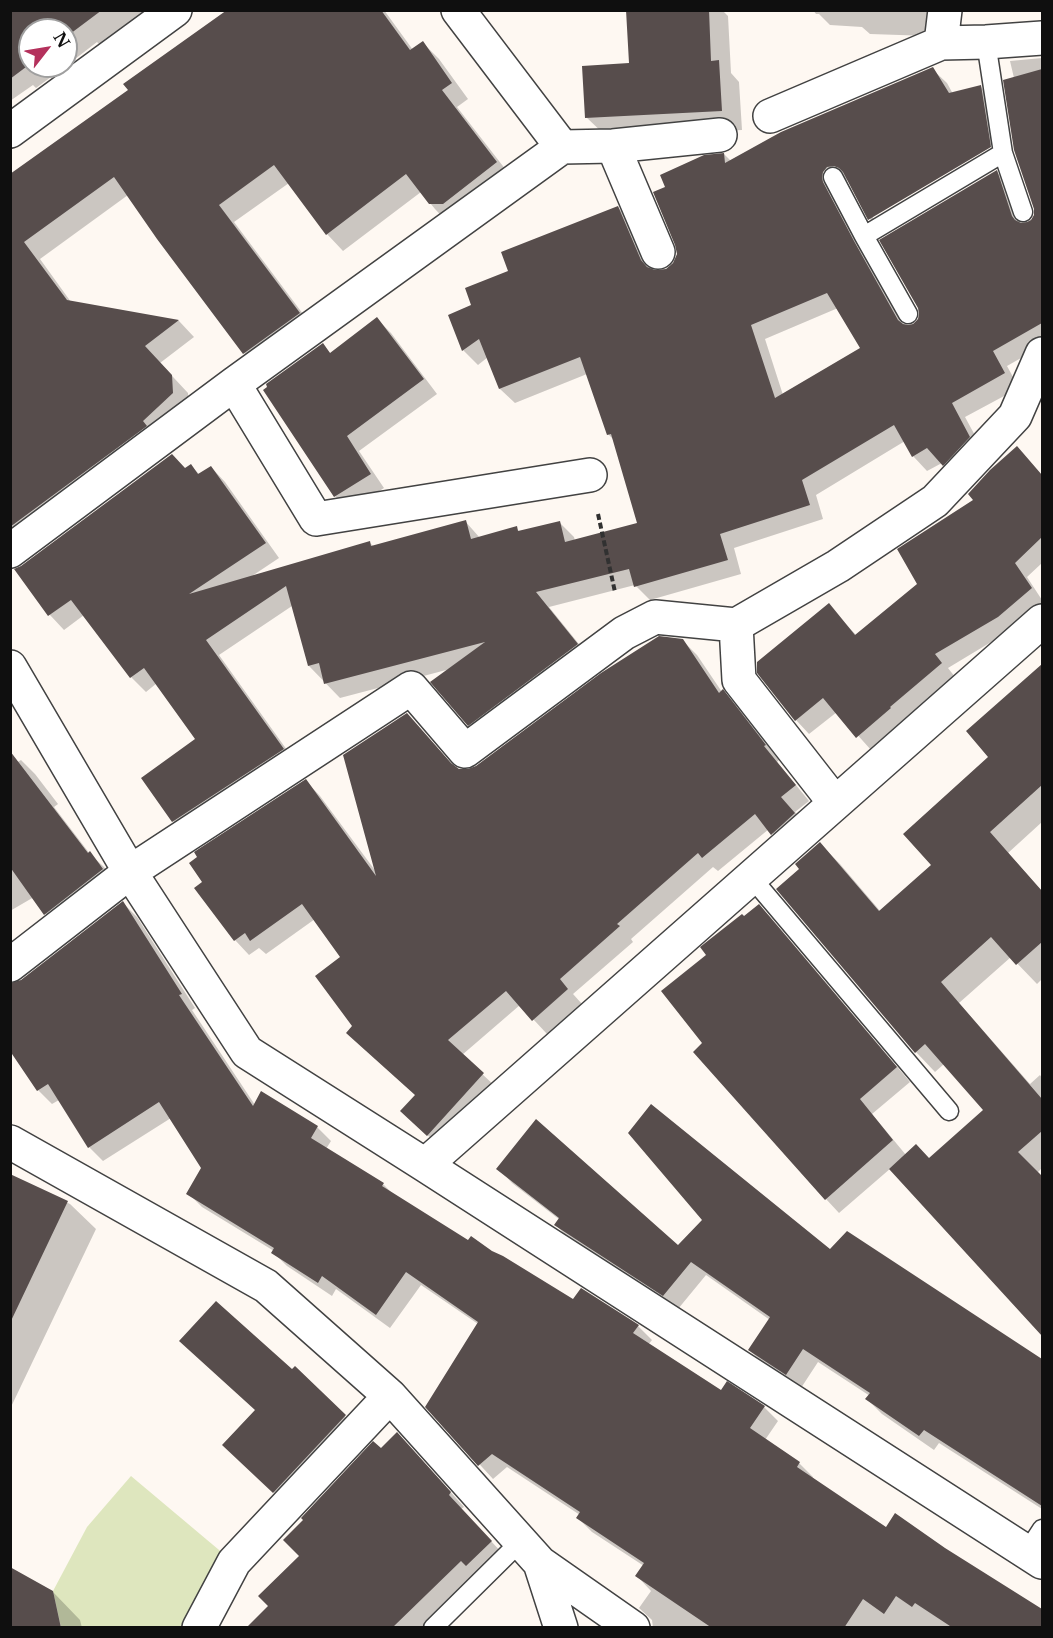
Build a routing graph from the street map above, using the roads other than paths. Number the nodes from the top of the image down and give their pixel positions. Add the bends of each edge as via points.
1 (175, 10) edge
2 (458, 10) edge
3 (945, 10) edge
4 (1042, 38) edge
5 (986, 42) junction
6 (941, 43) junction
7 (770, 116) dead end
8 (10, 131) edge
9 (720, 135) dead end
10 (614, 146) junction
11 (562, 147) junction
12 (1003, 153) junction
13 (833, 177) dead end
14 (1023, 212) dead end
15 (864, 236) junction
16 (658, 252) dead end
17 (908, 314) dead end
18 (1042, 354) edge
19 (234, 384) junction
20 (590, 475) road end
21 (10, 551) edge
22 (1042, 621) edge
23 (736, 625) junction
24 (10, 667) edge
25 (835, 803) junction
26 (130, 872) junction
27 (752, 877) junction
28 (10, 965) edge
29 (949, 1111) dead end
30 (10, 1142) edge
31 (425, 1165) junction
32 (390, 1396) junction
33 (1037, 1548) edge
34 (530, 1552) junction
35 (199, 1628) edge
36 (433, 1628) edge
37 (561, 1628) edge
38 (633, 1628) edge

1 - 8 street
2 - 11 street
3 - 6 street
4 - 5 street
5 - 6 street
5 - 12 lane
6 - 7 street
9 - 10 street
10 - 11 street
10 - 16 street
11 - 19 street
12 - 14 lane
12 - 15 lane
13 - 15 lane
15 - 17 lane
18 - 23 street via 1015,416 935,501 838,566
19 - 20 street via 316,519
19 - 21 street
22 - 25 street
23 - 25 street via 739,680
23 - 26 street via 655,617 624,633 465,751 411,687
24 - 26 street
25 - 27 street
26 - 28 street
26 - 31 street via 247,1052
27 - 29 lane
27 - 31 street
30 - 32 street via 267,1286
31 - 33 street
32 - 34 street
32 - 35 street via 234,1562
34 - 36 lane
34 - 37 street
34 - 38 street

